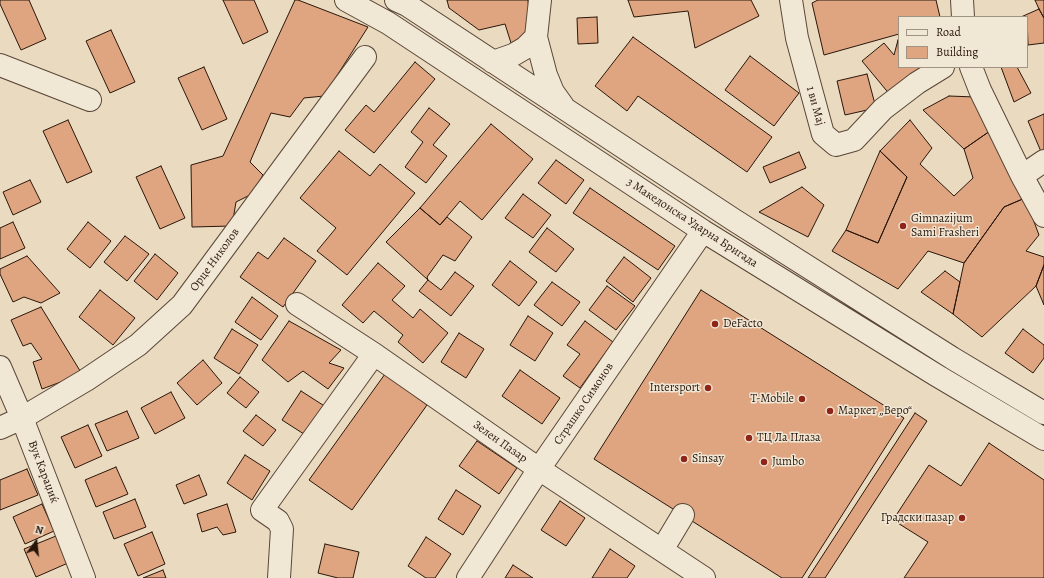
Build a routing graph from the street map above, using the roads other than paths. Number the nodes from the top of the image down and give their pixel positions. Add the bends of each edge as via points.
1 (346, 0) edge
2 (396, 0) edge
3 (540, 0) edge
4 (791, 0) edge
5 (962, 0) edge
6 (963, 16) edge
7 (536, 37) junction
8 (365, 57) dead end
9 (493, 62) junction
10 (0, 65) edge
11 (941, 68) edge
12 (971, 68) edge
13 (90, 100) dead end
14 (565, 108) junction
15 (1044, 161) edge
16 (1022, 176) junction
17 (1044, 216) edge
18 (703, 231) junction
19 (297, 304) dead end
20 (374, 354) junction
21 (0, 367) edge
22 (1044, 413) edge
23 (22, 418) junction
24 (0, 428) edge
25 (1044, 439) edge
26 (539, 470) junction
27 (683, 515) dead end
28 (662, 550) junction
29 (84, 578) edge
30 (279, 578) edge
31 (468, 578) edge
32 (704, 578) edge

1 - 18 street, 3 Македонска Ударна Бригада via 388,23
2 - 9 street, 3 Македонска Ударна Бригада
3 - 7 street
4 - 11 street, 1 ви Мај via 797,38 823,134 836,145 854,140 883,108
5 - 6 street
7 - 9 street via 513,55
7 - 14 street via 546,75 553,92
8 - 23 street, Орце Николов via 182,305 138,344 86,380
9 - 14 street, 3 Македонска Ударна Бригада
10 - 13 street
12 - 16 street
14 - 22 street, 3 Македонска Ударна Бригада via 740,224
15 - 16 street
16 - 17 street
18 - 25 street, 3 Македонска Ударна Бригада
18 - 26 street, Страшко Симонов
19 - 20 street, Зелен Пазар
20 - 26 street, Зелен Пазар
20 - 30 street via 262,510 278,521 282,529
21 - 23 street, Вук Караџиќ
23 - 24 street, Орце Николов
23 - 29 street, Вук Караџиќ
26 - 28 street, Зелен Пазар
26 - 31 street, Страшко Симонов
27 - 28 street
28 - 32 street, Зелен Пазар

